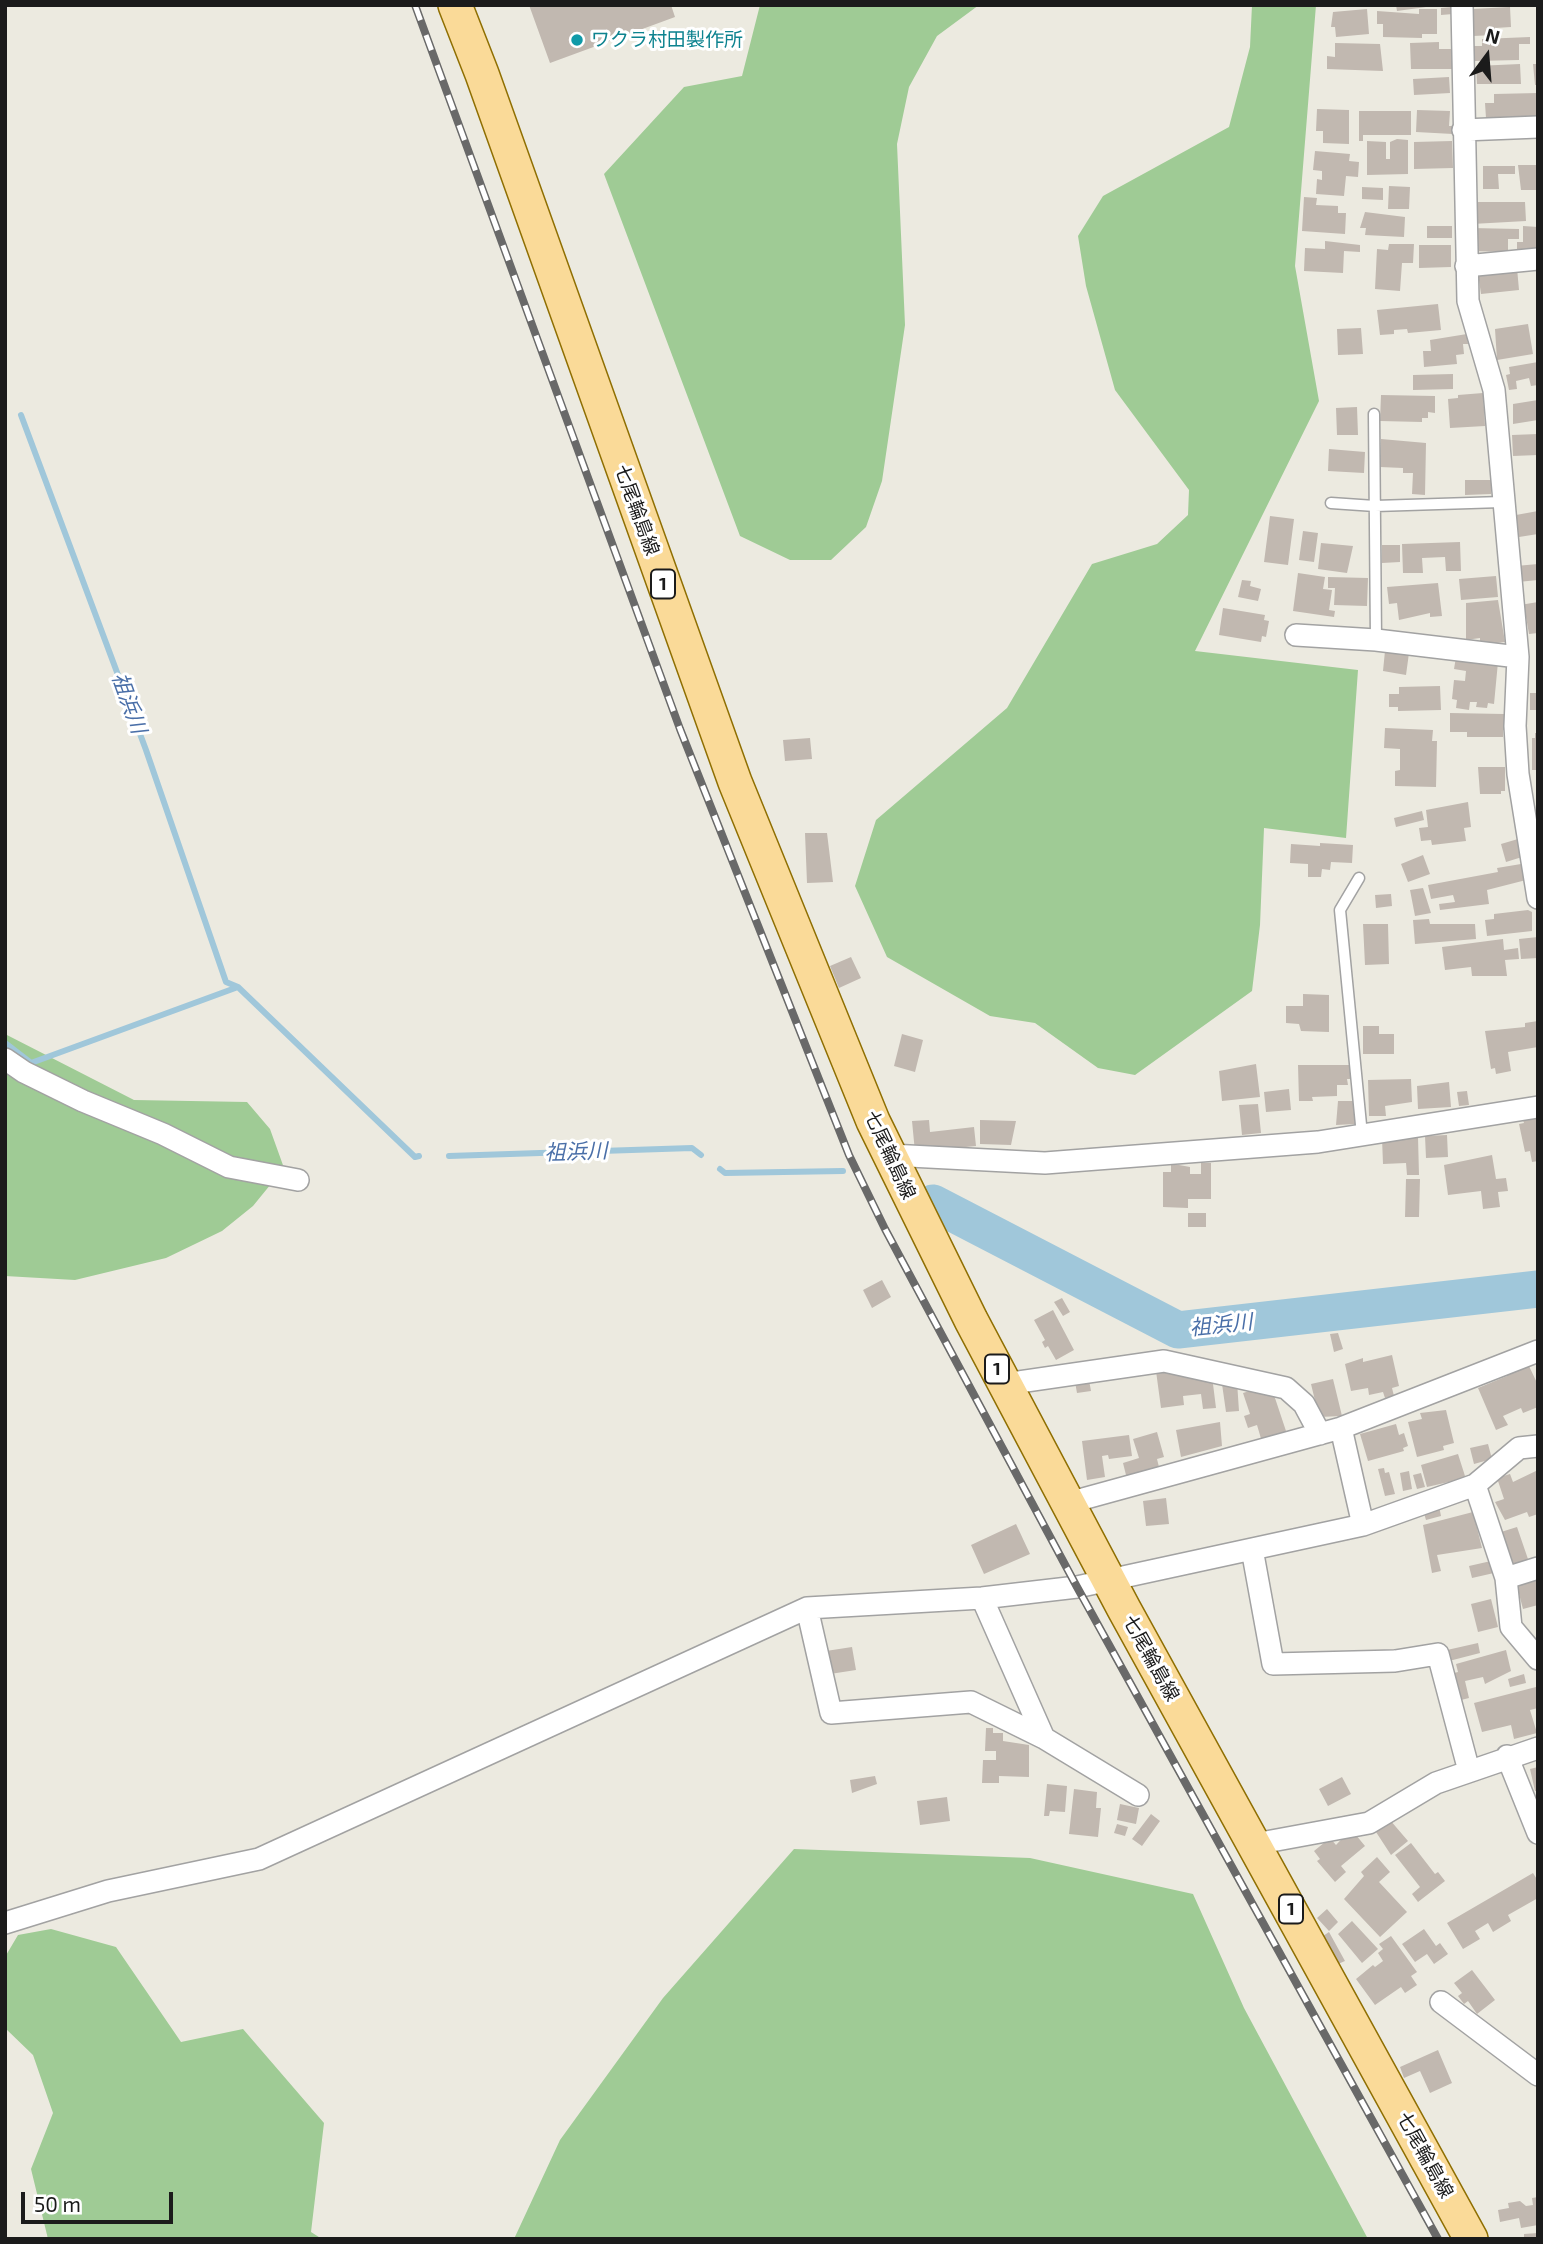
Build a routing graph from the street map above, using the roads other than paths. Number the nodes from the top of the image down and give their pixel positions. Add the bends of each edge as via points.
1 (455, 5) edge
2 (1462, 5) edge
3 (1538, 127) edge
4 (1463, 130) junction
5 (1538, 259) edge
6 (1466, 266) junction
7 (1374, 414) dead end
8 (1502, 502) junction
9 (1331, 503) dead end
10 (1375, 506) junction
11 (1296, 635) dead end
12 (1376, 640) junction
13 (1518, 657) junction
14 (1359, 878) dead end
15 (1538, 898) edge
16 (5, 1059) edge
17 (1538, 1107) edge
18 (1362, 1135) junction
19 (890, 1155) junction
20 (298, 1180) dead end
21 (1538, 1351) edge
22 (1005, 1384) junction
23 (1341, 1428) junction
24 (1320, 1434) junction
25 (1538, 1446) edge
26 (1475, 1485) junction
27 (1068, 1503) junction
28 (1363, 1525) junction
29 (1252, 1549) junction
30 (1538, 1568) edge
31 (1506, 1578) junction
32 (1109, 1580) junction
33 (982, 1598) junction
34 (807, 1608) junction
35 (1538, 1659) edge
36 (1044, 1738) junction
37 (1538, 1748) edge
38 (1507, 1756) junction
39 (1469, 1770) junction
40 (1138, 1796) dead end
41 (1538, 1832) edge
42 (1255, 1844) junction
43 (5, 1923) edge
44 (1440, 2001) dead end
45 (1538, 2075) edge
46 (1471, 2239) edge

1 - 19 main road, 七尾輪島線 / 1 via 735,782 819,994
2 - 4 street
3 - 4 street
4 - 6 street
5 - 6 street
6 - 8 street via 1468,300 1494,390
7 - 10 lane
8 - 10 lane
8 - 13 street
9 - 10 lane
10 - 12 lane
11 - 12 street
12 - 13 street
13 - 15 street via 1518,775
14 - 18 lane via 1340,910
16 - 20 street via 83,1101 229,1167
17 - 18 street
18 - 19 street via 1045,1163
19 - 22 main road, 七尾輪島線 / 1
21 - 23 street
22 - 24 street via 1164,1361 1286,1388 1304,1404
22 - 27 main road, 七尾輪島線 / 1
23 - 24 street
23 - 28 street
24 - 27 street
25 - 26 street via 1519,1448
26 - 28 street
26 - 31 street
27 - 32 main road, 七尾輪島線 / 1
28 - 29 street
29 - 32 street
29 - 39 street via 1273,1664 1395,1661 1438,1654
30 - 31 street
31 - 35 street via 1511,1627
32 - 33 street
32 - 42 main road, 七尾輪島線 / 1
33 - 34 street
33 - 36 street
34 - 36 street via 831,1713 971,1702
34 - 43 street via 259,1860 108,1891
36 - 40 street
37 - 38 street
38 - 39 street
38 - 41 street
39 - 42 street via 1436,1783 1368,1823
42 - 46 main road, 七尾輪島線 / 1
44 - 45 street

